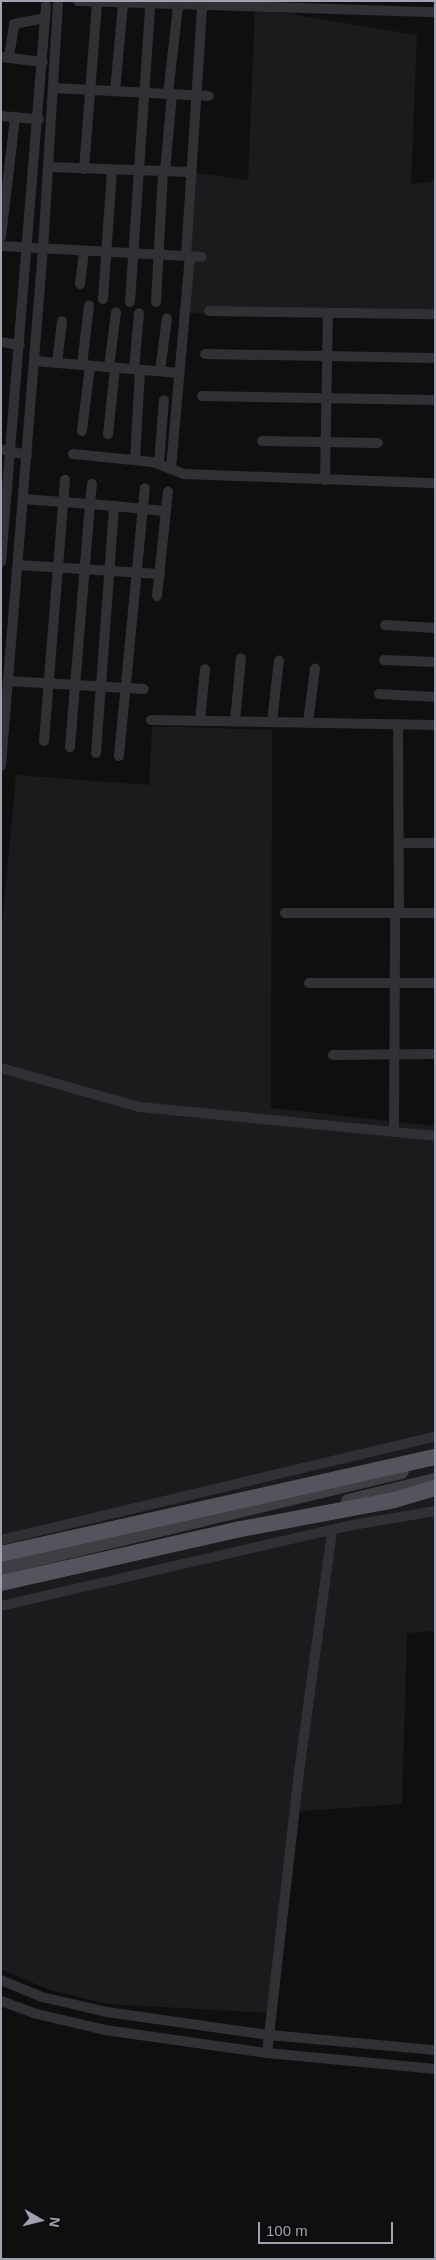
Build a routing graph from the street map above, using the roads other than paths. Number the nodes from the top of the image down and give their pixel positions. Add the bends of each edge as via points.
1 (78, 1) edge
2 (59, 2) edge
3 (100, 3) edge
4 (42, 4) edge
5 (127, 4) edge
6 (150, 5) junction
7 (205, 5) edge
8 (178, 6) junction
9 (435, 12) edge
10 (45, 18) junction
11 (5, 57) edge
12 (43, 62) junction
13 (53, 88) junction
14 (90, 90) junction
15 (115, 92) junction
16 (143, 93) junction
17 (170, 94) junction
18 (194, 96) junction
19 (209, 96) dead end
20 (1, 116) edge
21 (15, 117) junction
22 (39, 119) junction
23 (49, 168) junction
24 (84, 169) junction
25 (112, 170) junction
26 (138, 171) junction
27 (164, 172) junction
28 (190, 172) junction
29 (1, 236) edge
30 (1, 246) edge
31 (28, 248) junction
32 (43, 248) junction
33 (84, 251) junction
34 (107, 252) junction
35 (134, 253) junction
36 (159, 255) junction
37 (188, 256) junction
38 (202, 257) dead end
39 (80, 284) dead end
40 (103, 299) dead end
41 (130, 302) dead end
42 (156, 302) dead end
43 (89, 305) dead end
44 (209, 311) dead end
45 (116, 312) dead end
46 (139, 313) dead end
47 (328, 313) junction
48 (435, 314) edge
49 (167, 318) dead end
50 (62, 321) dead end
51 (1, 342) edge
52 (20, 345) junction
53 (205, 354) dead end
54 (328, 355) junction
55 (435, 358) edge
56 (34, 361) junction
57 (57, 363) junction
58 (86, 366) junction
59 (112, 368) junction
60 (137, 370) junction
61 (160, 372) junction
62 (180, 373) junction
63 (202, 396) dead end
64 (327, 398) junction
65 (164, 400) dead end
66 (435, 400) edge
67 (82, 431) dead end
68 (108, 434) dead end
69 (262, 441) dead end
70 (327, 442) junction
71 (378, 443) dead end
72 (6, 450) edge
73 (73, 454) dead end
74 (27, 455) junction
75 (135, 460) junction
76 (159, 463) junction
77 (171, 468) junction
78 (65, 480) dead end
79 (325, 480) junction
80 (435, 483) edge
81 (92, 484) dead end
82 (145, 488) dead end
83 (168, 492) dead end
84 (23, 499) junction
85 (62, 503) junction
86 (90, 504) junction
87 (114, 506) junction
88 (143, 510) junction
89 (165, 511) junction
90 (2, 551) edge
91 (19, 552) junction
92 (1, 562) edge
93 (18, 565) junction
94 (57, 568) junction
95 (85, 570) junction
96 (110, 572) junction
97 (138, 573) junction
98 (160, 574) junction
99 (157, 596) dead end
100 (385, 625) dead end
101 (435, 628) edge
102 (241, 658) dead end
103 (279, 660) dead end
104 (384, 660) dead end
105 (435, 662) edge
106 (315, 668) dead end
107 (205, 669) dead end
108 (8, 681) junction
109 (48, 684) junction
110 (76, 685) junction
111 (102, 686) junction
112 (126, 688) junction
113 (144, 689) dead end
114 (379, 694) dead end
115 (435, 697) edge
116 (151, 720) dead end
117 (200, 721) junction
118 (235, 721) junction
119 (272, 722) junction
120 (308, 722) junction
121 (398, 724) junction
122 (435, 724) edge
123 (44, 741) dead end
124 (70, 748) dead end
125 (96, 753) dead end
126 (119, 756) dead end
127 (1, 766) edge
128 (399, 843) junction
129 (435, 843) edge
130 (285, 913) dead end
131 (397, 913) junction
132 (435, 913) edge
133 (310, 983) dead end
134 (394, 983) junction
135 (435, 983) edge
136 (435, 1054) edge
137 (333, 1055) dead end
138 (394, 1055) junction
139 (1, 1068) edge
140 (394, 1132) junction
141 (435, 1136) edge
142 (435, 1437) edge
143 (435, 1457) edge
144 (435, 1465) edge
145 (435, 1480) edge
146 (435, 1488) edge
147 (435, 1511) edge
148 (332, 1530) junction
149 (1, 1540) edge
150 (1, 1554) edge
151 (1, 1568) edge
152 (1, 1576) edge
153 (1, 1583) edge
154 (1, 1606) edge
155 (1, 1980) edge
156 (1, 2001) edge
157 (269, 2035) junction
158 (435, 2050) edge
159 (267, 2053) junction
160 (435, 2069) edge

1 - 3 street
2 - 4 street
2 - 13 street
3 - 5 street
3 - 14 street
4 - 10 street
5 - 6 street
5 - 15 street
6 - 8 street
6 - 16 street
7 - 8 street
7 - 9 street
7 - 18 street
8 - 17 street
10 - 11 street via 14,24
10 - 12 street
11 - 12 street
12 - 22 street
13 - 14 street
13 - 23 street
14 - 15 street
14 - 24 street
15 - 16 street
16 - 17 street
16 - 26 street
17 - 18 street
17 - 27 street
18 - 19 street
18 - 28 street
20 - 21 street
21 - 22 street
21 - 29 street
22 - 31 street
23 - 24 street
23 - 32 street
24 - 25 street
25 - 26 street
25 - 34 street
26 - 27 street
26 - 35 street
27 - 28 street
27 - 36 street
28 - 37 street
30 - 31 street
31 - 32 street
31 - 52 street
32 - 33 street
32 - 56 street
33 - 34 street
33 - 39 street
34 - 35 street
34 - 40 street
35 - 36 street
35 - 41 street
36 - 37 street
36 - 42 street
37 - 38 street
37 - 62 street
43 - 58 street
44 - 47 street
45 - 59 street
46 - 60 street
47 - 48 street
47 - 54 street
49 - 61 street
50 - 57 street
51 - 52 street
52 - 72 street
53 - 54 street
54 - 55 street
54 - 64 street
56 - 57 street
56 - 74 street
57 - 58 street
58 - 59 street
58 - 67 street
59 - 60 street
59 - 68 street
60 - 61 street
60 - 75 street
61 - 62 street
62 - 77 street
63 - 64 street
64 - 66 street
64 - 70 street
65 - 76 street
69 - 70 street
70 - 71 street
70 - 79 street
72 - 74 street
72 - 90 street
73 - 75 street
74 - 84 street
75 - 76 street
76 - 77 street
77 - 79 street via 184,474
78 - 85 street
79 - 80 street
81 - 86 street
82 - 88 street
83 - 89 street
84 - 85 street
84 - 91 street
85 - 86 street
85 - 94 street
86 - 87 street
86 - 95 street
87 - 88 street
87 - 96 street
88 - 89 street
88 - 97 street
89 - 98 street
90 - 91 street
90 - 92 street
91 - 93 street
93 - 94 street
93 - 108 street
94 - 95 street
94 - 109 street
95 - 96 street
95 - 110 street
96 - 97 street
96 - 111 street
97 - 98 street
97 - 112 street
98 - 99 street
100 - 101 street
102 - 118 street
103 - 119 street
104 - 105 street
106 - 120 street
107 - 117 street
108 - 109 street
108 - 127 street
109 - 110 street
109 - 123 street
110 - 111 street
110 - 124 street
111 - 112 street
111 - 125 street
112 - 113 street
112 - 126 street
114 - 115 street
116 - 117 street
117 - 118 street
118 - 119 street
119 - 120 street
120 - 121 street
121 - 122 street
121 - 128 street
128 - 129 street
128 - 131 street
130 - 131 street
131 - 132 street
131 - 134 street
133 - 134 street
134 - 135 street
134 - 138 street
136 - 138 street
137 - 138 street
138 - 140 street
139 - 140 street via 140,1107
140 - 141 street
142 - 149 street
143 - 150 highway
144 - 151 main road
145 - 152 main road via 334,1505
146 - 153 highway via 394,1500 241,1529
147 - 148 street
148 - 154 street
148 - 157 street via 298,1775
155 - 157 street via 42,1997 107,2012
156 - 159 street via 37,2014 105,2030
157 - 158 street
157 - 159 street
159 - 160 street

